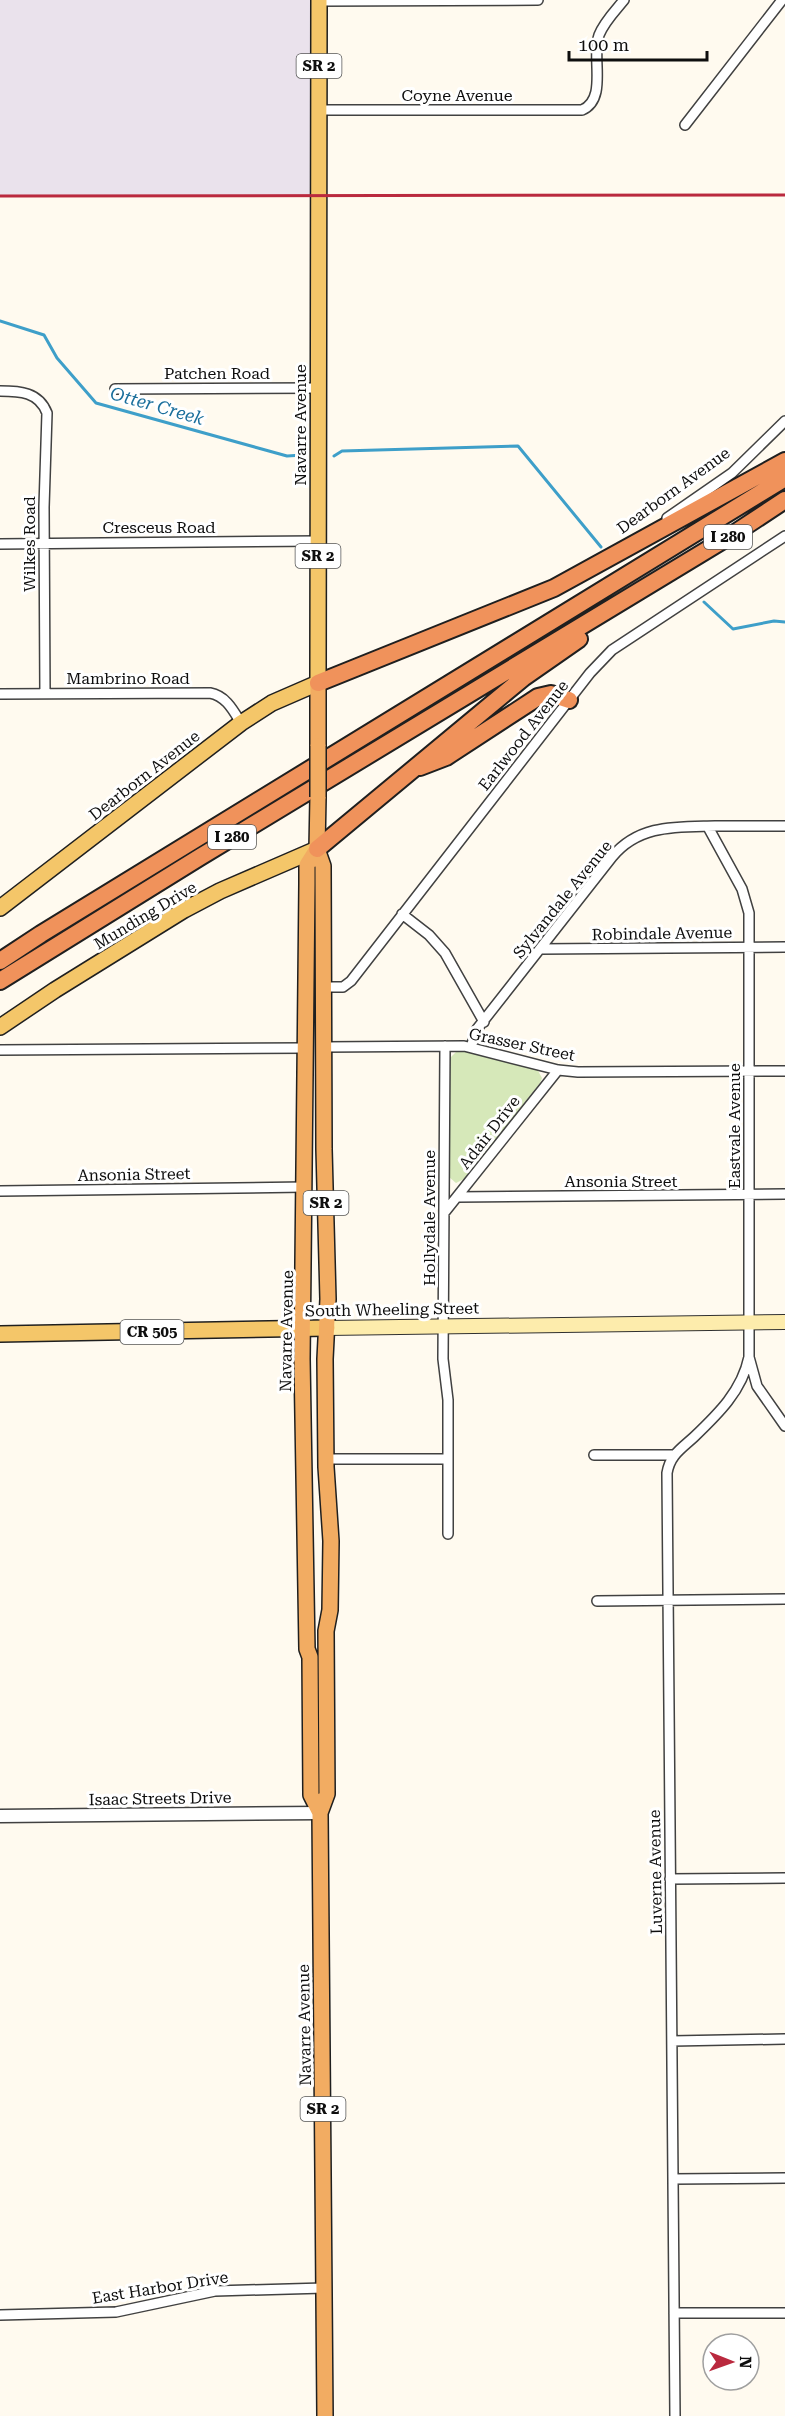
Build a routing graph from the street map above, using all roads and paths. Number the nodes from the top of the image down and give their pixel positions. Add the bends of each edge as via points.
1 (460, 0) edge
2 (538, 0) edge
3 (624, 0) edge
4 (782, 0) edge
5 (319, 1) edge
6 (319, 110) junction
7 (685, 125) dead end
8 (319, 388) junction
9 (115, 389) dead end
10 (0, 391) edge
11 (785, 421) edge
12 (785, 461) edge
13 (785, 477) edge
14 (785, 500) edge
15 (785, 536) edge
16 (318, 541) junction
17 (44, 543) junction
18 (0, 544) edge
19 (606, 560) junction
20 (669, 572) junction
21 (318, 683) junction
22 (0, 694) edge
23 (45, 694) junction
24 (569, 700) junction
25 (241, 723) junction
26 (416, 768) junction
27 (708, 826) junction
28 (785, 826) edge
29 (317, 849) junction
30 (0, 908) edge
31 (307, 911) junction
32 (402, 914) junction
33 (750, 947) junction
34 (785, 947) edge
35 (540, 949) junction
36 (0, 962) edge
37 (0, 981) edge
38 (306, 987) junction
39 (323, 987) junction
40 (325, 1012) junction
41 (484, 1022) junction
42 (0, 1027) edge
43 (325, 1046) junction
44 (445, 1046) junction
45 (471, 1047) junction
46 (306, 1048) junction
47 (0, 1050) edge
48 (558, 1070) junction
49 (749, 1071) junction
50 (785, 1071) edge
51 (305, 1187) junction
52 (0, 1191) edge
53 (785, 1194) edge
54 (748, 1195) junction
55 (457, 1197) junction
56 (444, 1213) junction
57 (749, 1322) junction
58 (785, 1322) edge
59 (444, 1327) junction
60 (327, 1328) junction
61 (303, 1329) junction
62 (0, 1334) edge
63 (748, 1357) junction
64 (785, 1426) edge
65 (594, 1455) dead end
66 (672, 1455) junction
67 (448, 1458) junction
68 (326, 1460) junction
69 (304, 1468) junction
70 (448, 1534) dead end
71 (785, 1599) edge
72 (330, 1600) junction
73 (597, 1601) dead end
74 (667, 1601) junction
75 (310, 1657) junction
76 (327, 1731) junction
77 (320, 1813) junction
78 (0, 1816) edge
79 (785, 1878) edge
80 (670, 1879) junction
81 (785, 2039) edge
82 (672, 2041) junction
83 (785, 2178) edge
84 (673, 2179) junction
85 (324, 2288) junction
86 (674, 2313) junction
87 (785, 2313) edge
88 (0, 2315) edge
89 (325, 2416) edge
90 (675, 2416) edge

1 - 2 street
1 - 5 street
3 - 6 street, Coyne Avenue via 599,35 596,92 593,102 582,110
4 - 7 street
5 - 6 main road, Navarre Avenue / SR 2
6 - 8 main road, Navarre Avenue / SR 2
8 - 9 street, Patchen Road
8 - 16 main road, Navarre Avenue / SR 2
10 - 17 street, Wilkes Road via 24,392 44,407
11 - 19 street, Dearborn Avenue via 732,473
12 - 19 highway
13 - 36 highway, I 280
14 - 20 highway, I 280
15 - 24 street, Earlwood Avenue via 612,650
16 - 17 street, Cresceus Road
16 - 21 main road, Navarre Avenue / SR 2
17 - 18 street, Cresceus Road
17 - 23 street, Wilkes Road
19 - 21 highway via 554,588
20 - 26 highway via 523,678
20 - 37 highway, I 280
21 - 25 main road, Dearborn Avenue via 272,703
21 - 29 highway, Navarre Avenue / SR 2, bridge
22 - 23 street, Mambrino Road
23 - 25 street, Mambrino Road via 210,693 226,701
24 - 26 highway via 551,694 538,697 446,757
24 - 32 street, Earlwood Avenue
25 - 30 main road, Dearborn Avenue
26 - 29 highway
27 - 28 street, Sylvandale Avenue
27 - 33 street, Eastvale Avenue via 745,894
27 - 35 street, Sylvandale Avenue via 662,828 641,834 623,846
29 - 31 highway, Navarre Avenue / SR 2 via 308,865
29 - 39 highway, Navarre Avenue / SR 2 via 323,866
29 - 42 main road, Munding Drive via 184,910
31 - 38 highway, Navarre Avenue / SR 2
31 - 40 highway via 315,916 316,979
32 - 39 street, Earlwood Avenue via 345,986
32 - 41 street via 445,953
33 - 34 street, Robindale Avenue
33 - 35 street, Robindale Avenue
33 - 49 street, Eastvale Avenue
35 - 41 street, Sylvandale Avenue
38 - 43 highway via 314,1040
38 - 46 highway, Navarre Avenue / SR 2
39 - 40 highway, Navarre Avenue / SR 2
40 - 43 highway, Navarre Avenue / SR 2
41 - 45 street, Sylvandale Avenue
43 - 44 street, Grasser Street
43 - 60 highway, Navarre Avenue / SR 2
44 - 45 street, Grasser Street
44 - 56 street, Hollydale Avenue
45 - 48 street, Grasser Street
46 - 47 street
46 - 51 highway, Navarre Avenue / SR 2
48 - 49 street, Grasser Street
48 - 55 street, Adair Drive
49 - 50 street, Grasser Street
49 - 54 street, Eastvale Avenue
51 - 52 street, Ansonia Street
51 - 61 highway, Navarre Avenue / SR 2
53 - 54 street, Ansonia Street
54 - 55 street, Ansonia Street
54 - 57 street, Eastvale Avenue
55 - 56 street, Adair Drive
56 - 59 street, Hollydale Avenue
57 - 58 main road, South Wheeling Street
57 - 59 main road, South Wheeling Street
57 - 63 street, Eastvale Avenue
59 - 60 main road, South Wheeling Street
59 - 67 street, Hollydale Avenue
60 - 61 main road, South Wheeling Street / CR 505
60 - 68 highway, Navarre Avenue / SR 2
61 - 62 main road, South Wheeling Street / CR 505
61 - 69 highway, Navarre Avenue / SR 2
63 - 64 street, Eastvale Avenue via 761,1395
63 - 66 street via 735,1393
65 - 66 street
66 - 74 street, Luverne Avenue via 666,1479
67 - 68 street
67 - 70 street, Hollydale Avenue
68 - 72 highway, Navarre Avenue / SR 2
69 - 72 highway via 314,1498 317,1595 319,1599
69 - 75 highway, Navarre Avenue / SR 2
71 - 74 street
72 - 76 highway, Navarre Avenue / SR 2 via 326,1631
73 - 74 street
74 - 80 street, Luverne Avenue
75 - 76 highway via 319,1666 320,1700
75 - 77 highway, Navarre Avenue / SR 2 via 311,1795
76 - 77 highway, Navarre Avenue / SR 2 via 327,1794
77 - 78 street, Isaac Streets Drive
77 - 85 highway, Navarre Avenue / SR 2
79 - 80 street
80 - 82 street, Luverne Avenue
81 - 82 street
82 - 84 street, Luverne Avenue
83 - 84 street
84 - 86 street, Luverne Avenue
85 - 88 street, East Harbor Drive via 214,2290 116,2312
85 - 89 highway, Navarre Avenue / SR 2
86 - 87 street
86 - 90 street, Luverne Avenue

